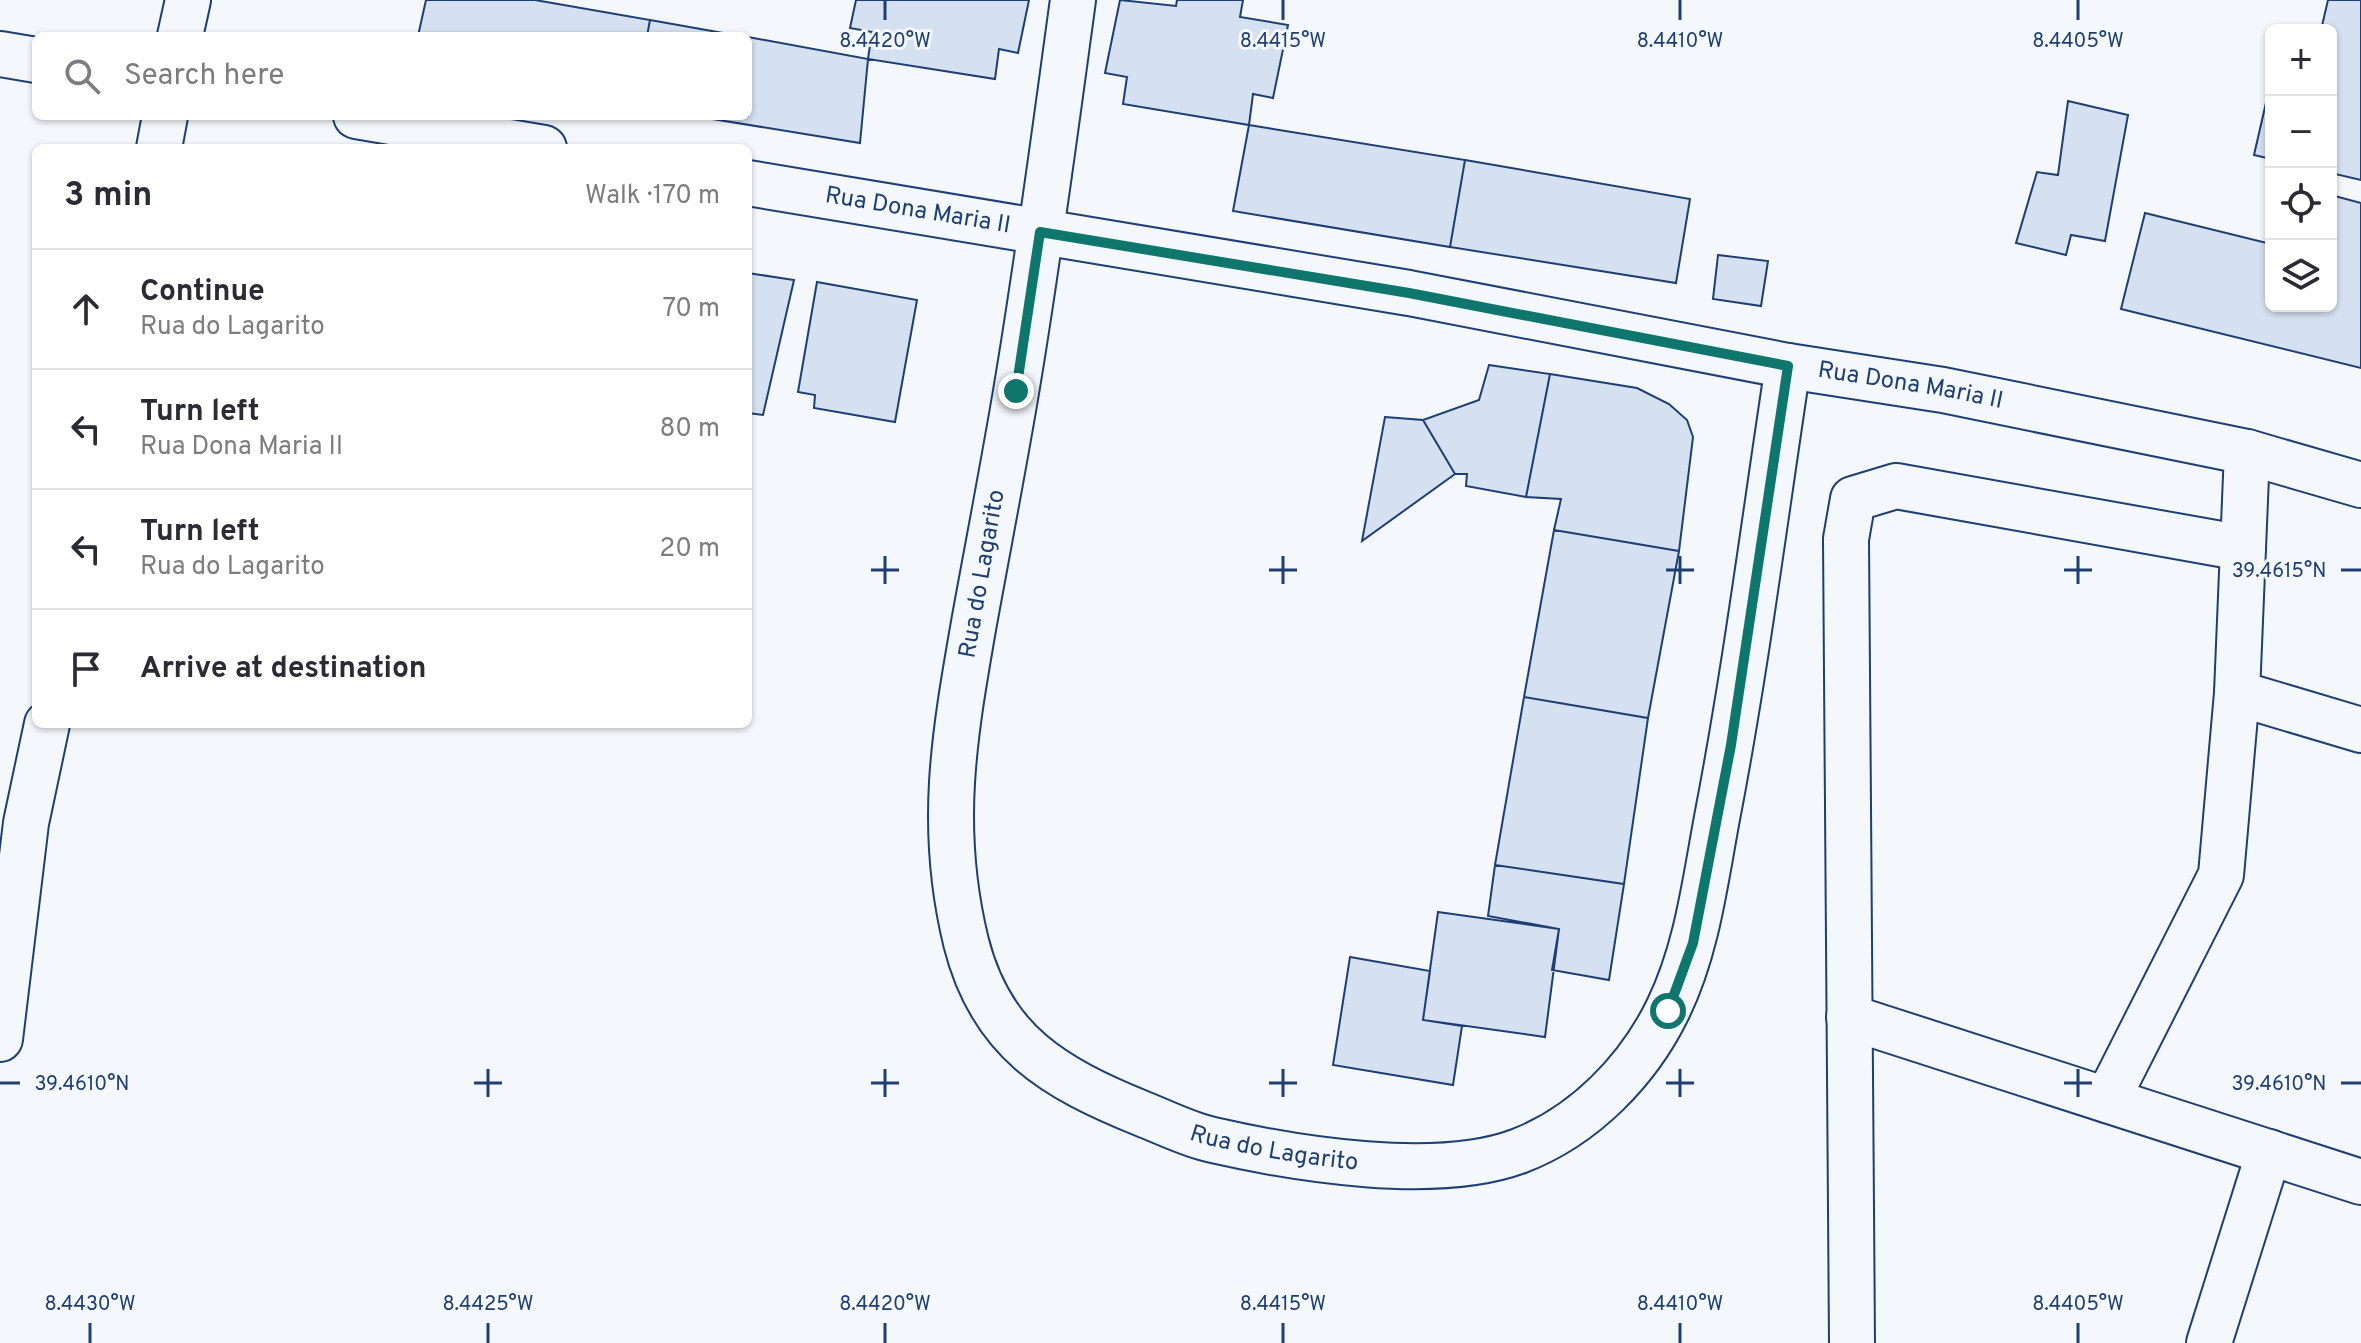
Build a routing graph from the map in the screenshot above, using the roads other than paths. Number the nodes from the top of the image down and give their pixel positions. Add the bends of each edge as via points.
1 (188, 0) edge
2 (1073, 0) edge
3 (181, 32) edge
4 (0, 54) edge
5 (32, 59) edge
6 (164, 120) edge
7 (380, 120) edge
8 (160, 144) edge
9 (520, 144) edge
10 (752, 184) edge
11 (1040, 232) junction
12 (1788, 366) junction
13 (2247, 452) junction
14 (2361, 485) edge
15 (2243, 548) junction
16 (2237, 693) junction
17 (46, 728) edge
18 (2361, 730) edge
19 (1849, 1017) junction
20 (0, 1039) edge
21 (2107, 1100) junction
22 (2269, 1152) junction
23 (2361, 1182) edge
24 (1852, 1343) edge
25 (2209, 1343) edge

1 - 3 street
2 - 11 street, Rua do Lagarito
4 - 5 street
6 - 8 street
7 - 9 street
10 - 11 street, Rua Dona Maria II
11 - 12 street, Rua Dona Maria II via 1409,293
11 - 12 street, Rua do Lagarito via 949,788 950,864 968,949 1002,1025 1047,1068 1203,1138 1277,1153 1369,1164 1461,1164 1518,1151 1578,1119 1627,1074 1668,1011 1693,943 1731,745
12 - 13 street, Rua Dona Maria II via 1943,390
13 - 14 street, Rua Dona Maria II
13 - 15 street
15 - 16 street
15 - 19 street via 1896,486 1853,499 1846,539
16 - 18 street
16 - 21 street via 2221,875
17 - 20 street via 26,823
19 - 21 street
19 - 24 street
21 - 22 street
22 - 23 street
22 - 25 street

